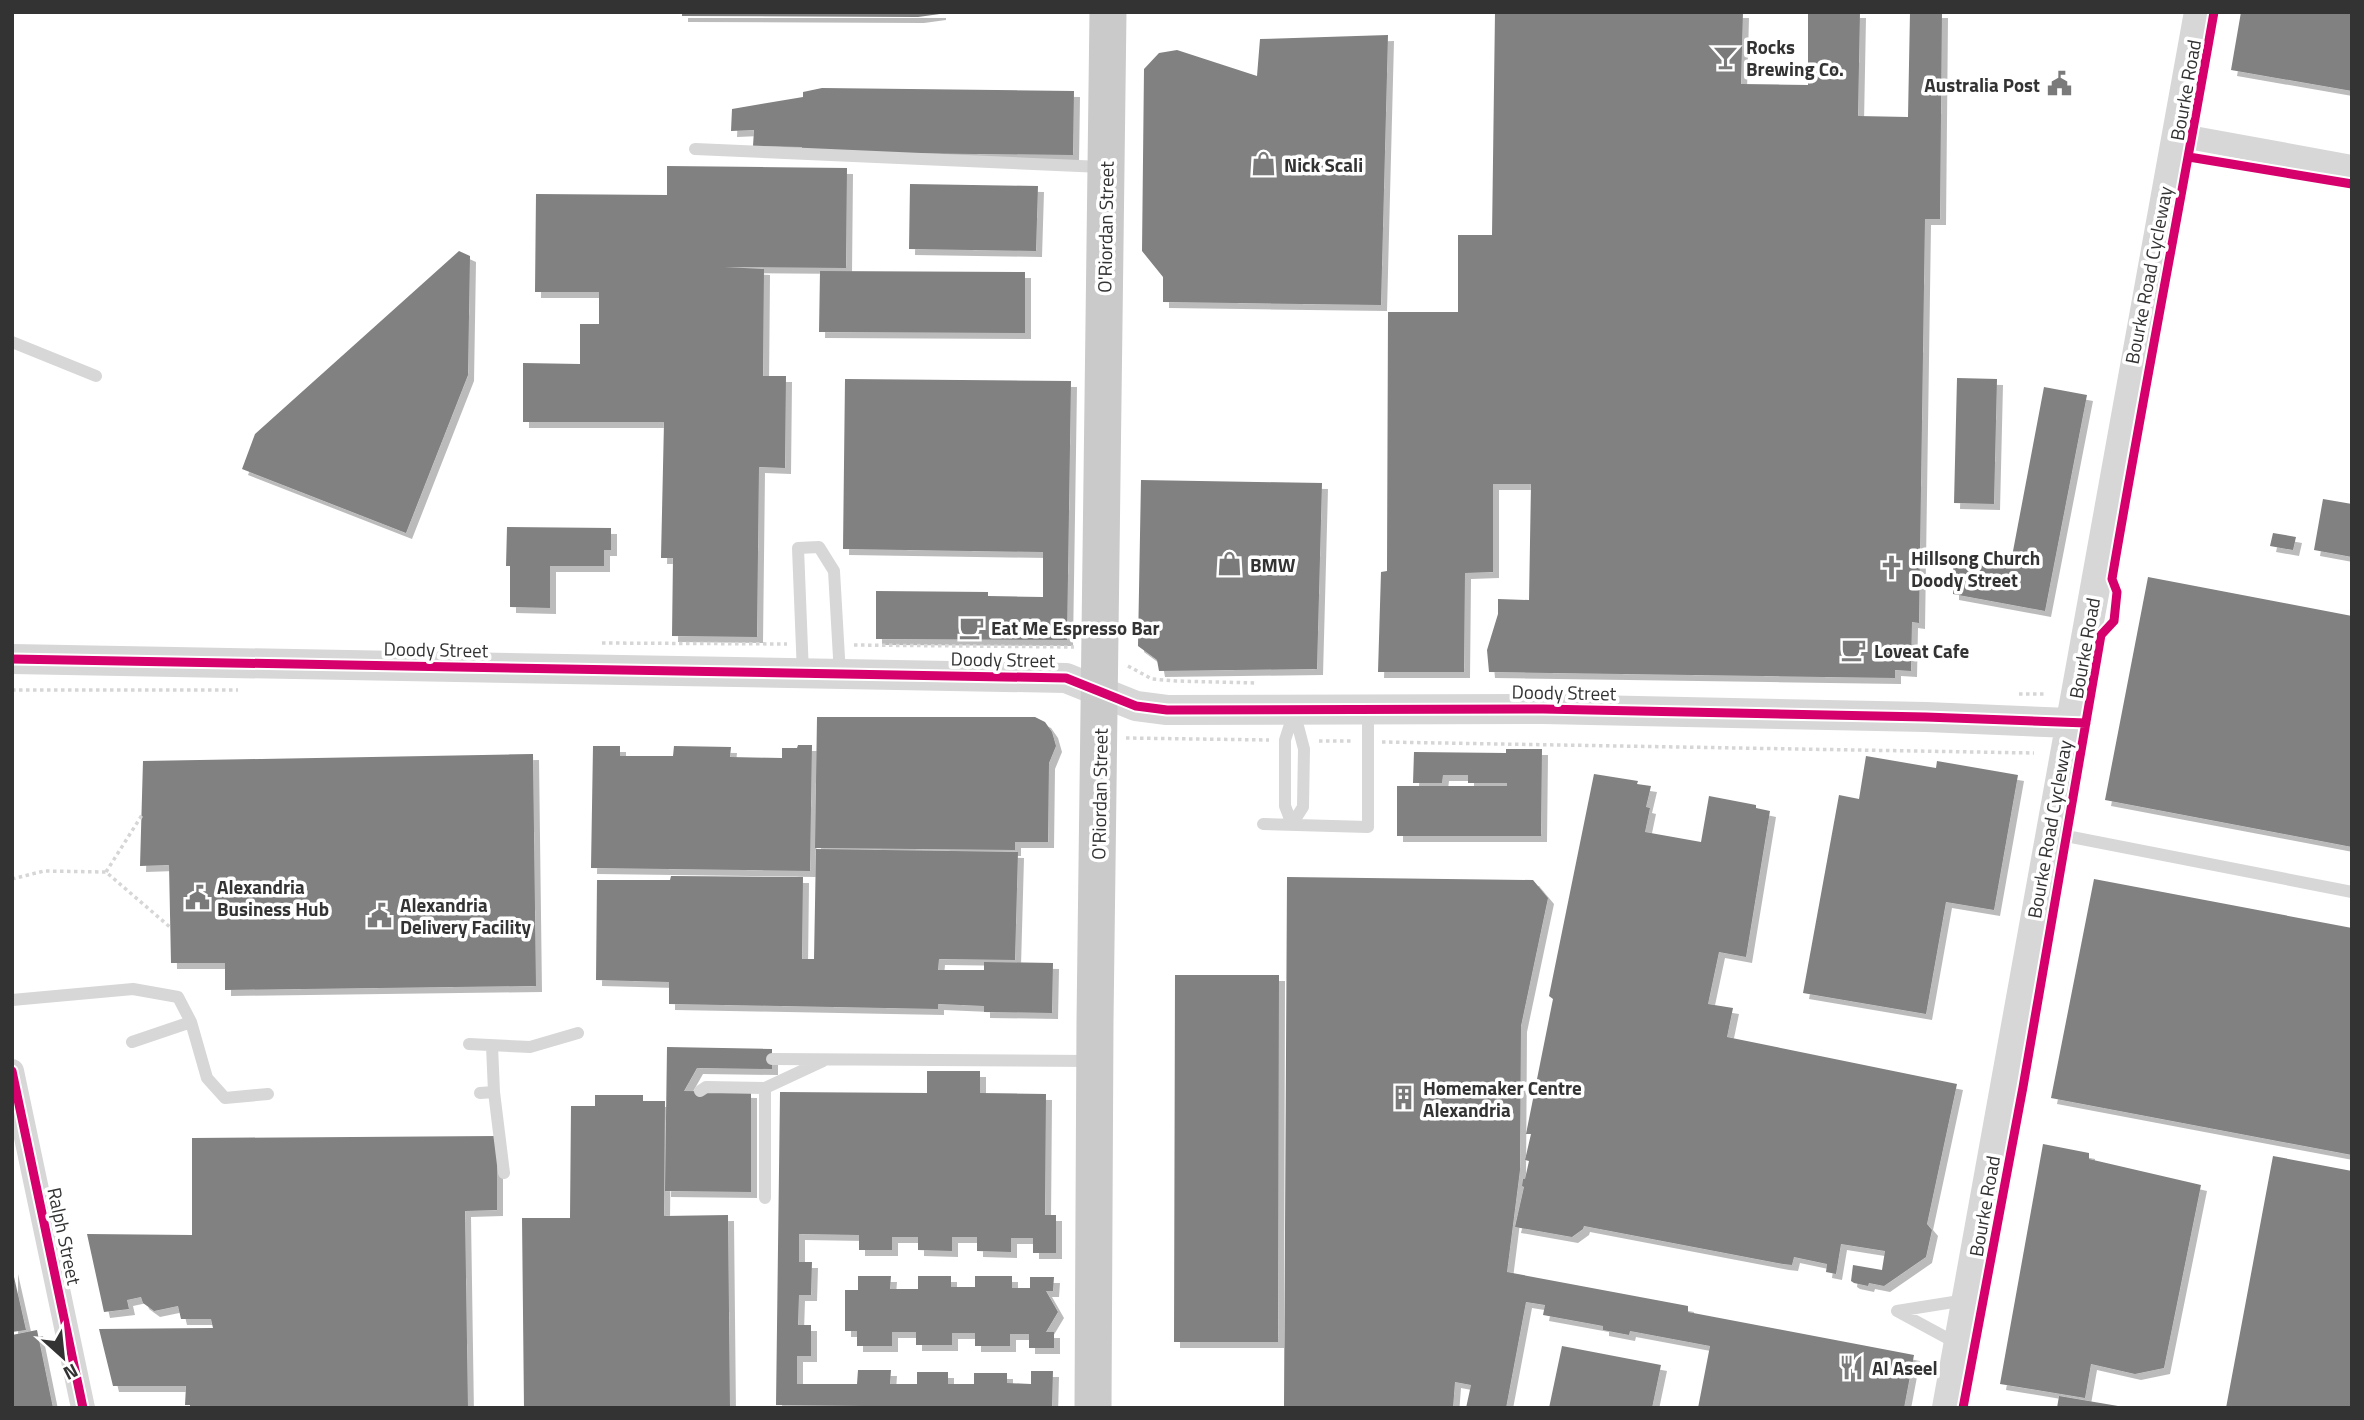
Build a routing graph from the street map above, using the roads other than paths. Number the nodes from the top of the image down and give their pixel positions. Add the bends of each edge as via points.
1 (1108, 12) edge
2 (2199, 12) edge
3 (2177, 135) junction
4 (695, 149) dead end
5 (2352, 167) edge
6 (1105, 168) junction
7 (12, 342) edge
8 (96, 376) dead end
9 (12, 659) edge
10 (803, 674) junction
11 (840, 675) junction
12 (1100, 691) junction
13 (1368, 709) junction
14 (1294, 711) junction
15 (2070, 723) junction
16 (1263, 824) dead end
17 (1292, 824) junction
18 (2051, 833) junction
19 (2352, 892) edge
20 (12, 1000) edge
21 (191, 1022) junction
22 (578, 1033) dead end
23 (132, 1042) dead end
24 (469, 1044) dead end
25 (492, 1045) junction
26 (772, 1059) dead end
27 (827, 1059) junction
28 (1095, 1061) junction
29 (12, 1071) edge
30 (765, 1088) junction
31 (700, 1091) dead end
32 (480, 1093) dead end
33 (494, 1093) junction
34 (268, 1094) dead end
35 (504, 1173) dead end
36 (765, 1198) dead end
37 (1966, 1300) junction
38 (1959, 1344) junction
39 (83, 1408) edge
40 (1093, 1408) edge
41 (1947, 1408) edge

1 - 6 main road, O'Riordan Street
2 - 3 street, Bourke Road
3 - 5 street
3 - 15 street, Bourke Road
4 - 6 lane
6 - 12 main road, O'Riordan Street
7 - 8 lane
9 - 10 street, Doody Street
10 - 11 street, Doody Street
10 - 11 lane via 798,548 819,547 834,571
11 - 12 street, Doody Street via 1066,678
12 - 14 street, Doody Street via 1136,706 1167,710
12 - 28 main road, O'Riordan Street
13 - 14 street, Doody Street
13 - 15 street, Doody Street via 1613,710
13 - 17 lane via 1367,827
14 - 17 lane via 1285,740 1284,806
14 - 17 lane via 1304,749 1303,807
15 - 18 street, Bourke Road
16 - 17 lane
18 - 19 lane
18 - 37 street, Bourke Road
20 - 21 lane via 133,989 178,997
21 - 23 lane
21 - 34 lane via 207,1078 225,1098
22 - 25 lane via 530,1047
24 - 25 lane
25 - 33 lane
26 - 27 lane
27 - 28 lane
27 - 30 lane
28 - 40 main road, O'Riordan Street
29 - 39 street, Ralph Street
30 - 31 lane via 706,1087
30 - 36 lane
32 - 33 lane
33 - 35 lane
37 - 38 street, Bourke Road
37 - 38 lane via 1897,1311
38 - 41 street, Bourke Road

